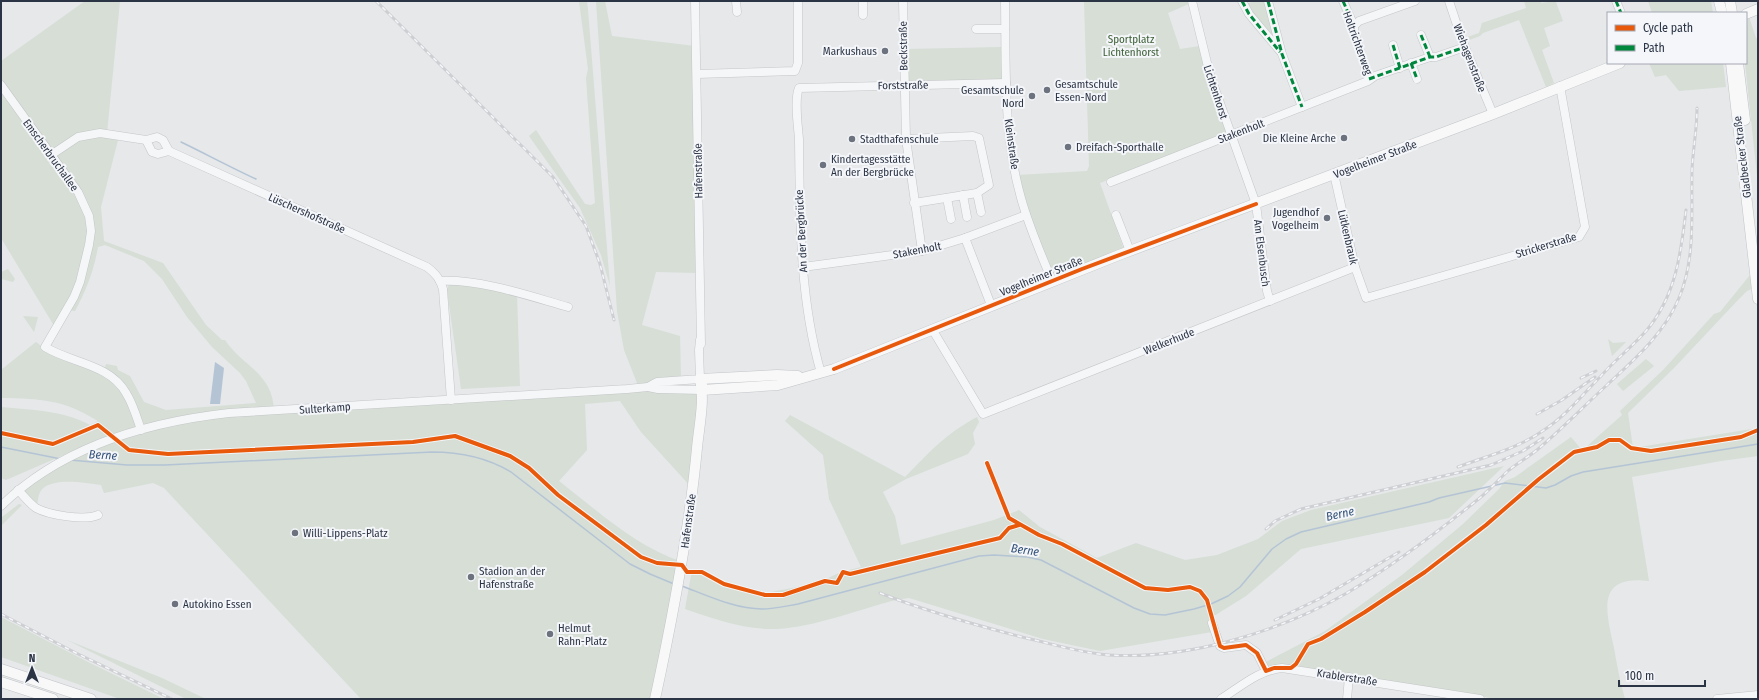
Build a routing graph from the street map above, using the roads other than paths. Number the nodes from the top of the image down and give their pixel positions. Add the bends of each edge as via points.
1 (696, 1) edge
2 (736, 1) edge
3 (798, 1) edge
4 (863, 1) edge
5 (903, 1) edge
6 (1005, 1) edge
7 (1192, 1) edge
8 (1242, 1) edge
9 (1268, 1) edge
10 (1343, 1) edge
11 (1415, 1) edge
12 (1449, 1) edge
13 (1616, 1) edge
14 (1719, 1) edge
15 (1730, 1) edge
16 (1758, 9) edge
17 (736, 12) dead end
18 (1621, 12) edge
19 (1722, 12) edge
20 (1732, 12) edge
21 (1747, 14) edge
22 (863, 15) dead end
23 (1354, 26) junction
24 (976, 29) dead end
25 (1005, 29) junction
26 (1422, 35) dead end
27 (1393, 45) dead end
28 (1465, 47) junction
29 (1282, 54) junction
30 (1430, 57) junction
31 (1412, 63) junction
32 (1617, 64) edge
33 (1731, 64) edge
34 (1738, 64) edge
35 (1400, 68) junction
36 (696, 74) junction
37 (1369, 79) junction
38 (1417, 79) dead end
39 (1006, 84) junction
40 (1, 85) edge
41 (903, 85) junction
42 (1560, 86) junction
43 (799, 88) joint
44 (1302, 107) junction
45 (1493, 114) junction
46 (1230, 135) junction
47 (906, 139) junction
48 (146, 140) junction
49 (169, 151) junction
50 (51, 155) junction
51 (1334, 174) junction
52 (1111, 182) dead end
53 (978, 193) junction
54 (963, 195) junction
55 (947, 198) junction
56 (914, 203) junction
57 (1256, 204) junction
58 (981, 212) dead end
59 (1026, 215) junction
60 (1116, 215) dead end
61 (967, 217) dead end
62 (951, 219) dead end
63 (965, 238) junction
64 (1758, 244) edge
65 (922, 251) junction
66 (1130, 251) junction
67 (803, 267) junction
68 (1355, 267) junction
69 (440, 281) junction
70 (1052, 281) junction
71 (1366, 298) joint
72 (1758, 299) edge
73 (1270, 300) junction
74 (991, 305) junction
75 (568, 307) dead end
76 (932, 329) junction
77 (821, 373) junction
78 (802, 377) junction
79 (702, 379) junction
80 (648, 387) junction
81 (702, 390) junction
82 (451, 400) junction
83 (141, 430) junction
84 (18, 490) junction
85 (1, 506) edge
86 (98, 516) dead end
87 (1212, 622) dead end
88 (1, 669) edge
89 (1266, 671) junction
90 (1349, 677) junction
91 (1, 682) edge
92 (1758, 695) edge
93 (53, 699) edge
94 (91, 699) edge
95 (655, 699) edge
96 (1221, 699) edge
97 (1347, 699) edge
98 (1480, 699) edge
99 (1722, 699) edge

1 - 36 street, Hafenstraße
2 - 17 street
3 - 36 street via 798,68 794,72
4 - 22 street
5 - 41 street, Beckstraße
6 - 25 street, Kleinstraße
7 - 46 street, Lichtenhorst via 1210,75
8 - 29 street via 1251,18
9 - 29 street
10 - 23 street, Holtrichterweg
11 - 23 street via 1359,21
12 - 28 street, Wiehagenstraße
13 - 18 street
14 - 19 main road
15 - 20 main road
16 - 21 main road
23 - 37 street, Holtrichterweg
24 - 25 street
25 - 39 street, Kleinstraße
26 - 30 street
27 - 35 street
28 - 30 street, Holtrichterweg via 1436,58
28 - 45 street, Wiehagenstraße
29 - 44 street
30 - 31 street, Holtrichterweg
31 - 35 street, Holtrichterweg
31 - 38 street
32 - 42 main road, Vogelheimer Straße
33 - 72 main road, Gladbecker Straße
34 - 64 main road, Gladbecker Straße
35 - 37 street, Holtrichterweg
36 - 79 street, Hafenstraße
37 - 44 street, Stakenholt
39 - 41 street, Forststraße
39 - 59 street, Kleinstraße via 1013,161
40 - 50 street, Emscherbruchallee
41 - 43 street, Forststraße
41 - 47 street, Beckstraße
42 - 45 main road, Vogelheimer Straße
42 - 71 street, Strickerstraße via 1585,227 1579,237
43 - 67 street, An der Bergbrücke
44 - 46 street, Stakenholt
45 - 51 main road, Vogelheimer Straße
46 - 52 street, Stakenholt
46 - 57 street, Lichtenhorst
47 - 53 street via 973,136 979,138 989,185
47 - 56 street, Beckstraße
48 - 49 street, Lüschershofstraße via 157,137 163,140
48 - 49 street, Lüschershofstraße via 152,152 158,154
48 - 50 street, Lüschershofstraße via 91,134 71,140
49 - 69 street, Lüschershofstraße via 427,267
50 - 83 street, Emscherbruchallee via 78,192 89,216 91,231 80,282 45,347 59,356 94,367 114,378 126,392
51 - 57 main road, Vogelheimer Straße
51 - 68 street, Lütkenbrauk
53 - 54 street
53 - 58 street
54 - 55 street
54 - 61 street
55 - 56 street
55 - 62 street
56 - 65 street, Beckstraße
57 - 66 main road, Vogelheimer Straße
57 - 73 street, Am Elsenbusch
59 - 63 street, Stakenholt
59 - 70 street, Kleinstraße
60 - 66 street
63 - 65 street, Stakenholt
63 - 74 street
65 - 67 street, Stakenholt
66 - 70 main road, Vogelheimer Straße
67 - 77 street, An der Bergbrücke
68 - 71 street, Lütkenbrauk
68 - 73 street, Welkerhude
69 - 75 street via 454,280
69 - 82 street
70 - 74 main road, Vogelheimer Straße
73 - 76 street, Welkerhude via 983,414
74 - 76 main road, Vogelheimer Straße
76 - 77 main road, Vogelheimer Straße
77 - 78 main road, Vogelheimer Straße
78 - 79 main road, Vogelheimer Straße via 777,375
78 - 81 main road, Vogelheimer Straße via 778,385
79 - 80 street, Sulterkamp via 657,382
79 - 81 main road, Hafenstraße
80 - 81 street, Sulterkamp
80 - 82 street, Sulterkamp
81 - 95 main road, Hafenstraße via 693,484 678,585
82 - 83 street, Sulterkamp via 229,413
83 - 84 street, Sulterkamp via 74,455
84 - 85 street, Sulterkamp
84 - 86 street via 30,504 46,512 83,518
87 - 89 street via 1220,646 1224,648 1246,645 1257,653
88 - 94 main road
89 - 90 street, Krablerstraße via 1274,668 1291,668
89 - 96 street, Krablerstraße
90 - 97 street
90 - 98 street, Krablerstraße
91 - 93 main road
92 - 99 street

